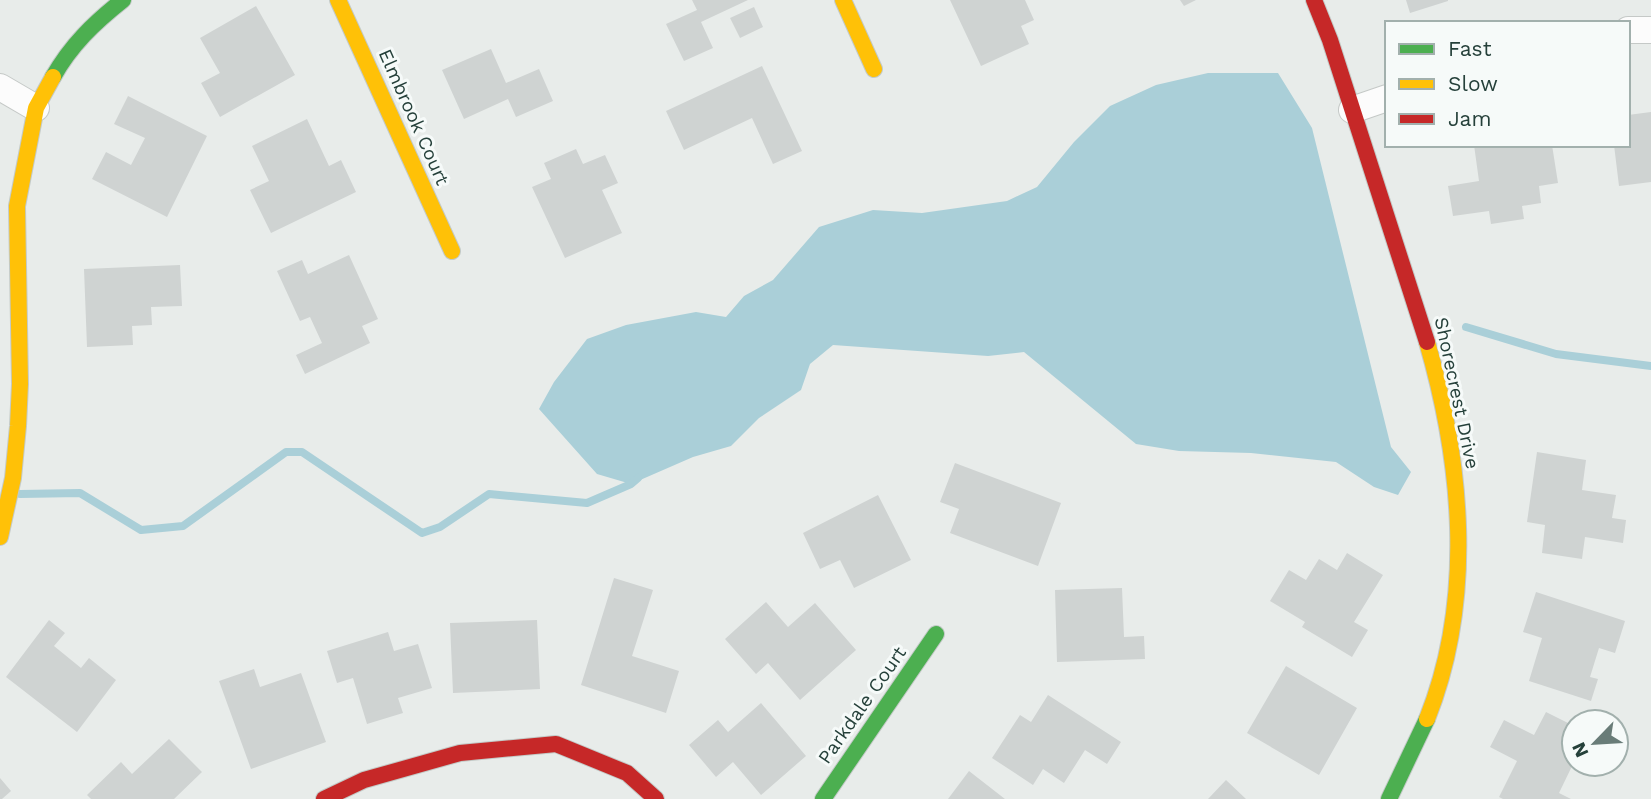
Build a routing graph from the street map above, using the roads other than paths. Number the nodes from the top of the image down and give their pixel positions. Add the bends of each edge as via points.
1 (123, 0) edge
2 (338, 0) edge
3 (843, 0) edge
4 (1314, 0) edge
5 (1630, 30) edge
6 (1651, 30) edge
7 (874, 69) dead end
8 (0, 87) edge
9 (1385, 99) edge
10 (36, 108) junction
11 (1352, 110) junction
12 (452, 251) dead end
13 (2, 531) edge
14 (936, 634) dead end
15 (324, 799) edge
16 (656, 799) edge
17 (823, 799) edge
18 (1389, 799) edge

1 - 10 street via 91,25 64,57
2 - 12 street, Elmbrook Court
3 - 7 street
4 - 11 street, Shorecrest Drive
5 - 6 street
8 - 10 street
9 - 11 street
10 - 13 street via 17,206 20,384 13,478
11 - 18 street, Shorecrest Drive via 1428,349 1453,458 1457,502 1455,600 1445,664 1409,763
14 - 17 street, Parkdale Court
15 - 16 street via 364,780 460,753 556,744 627,773

